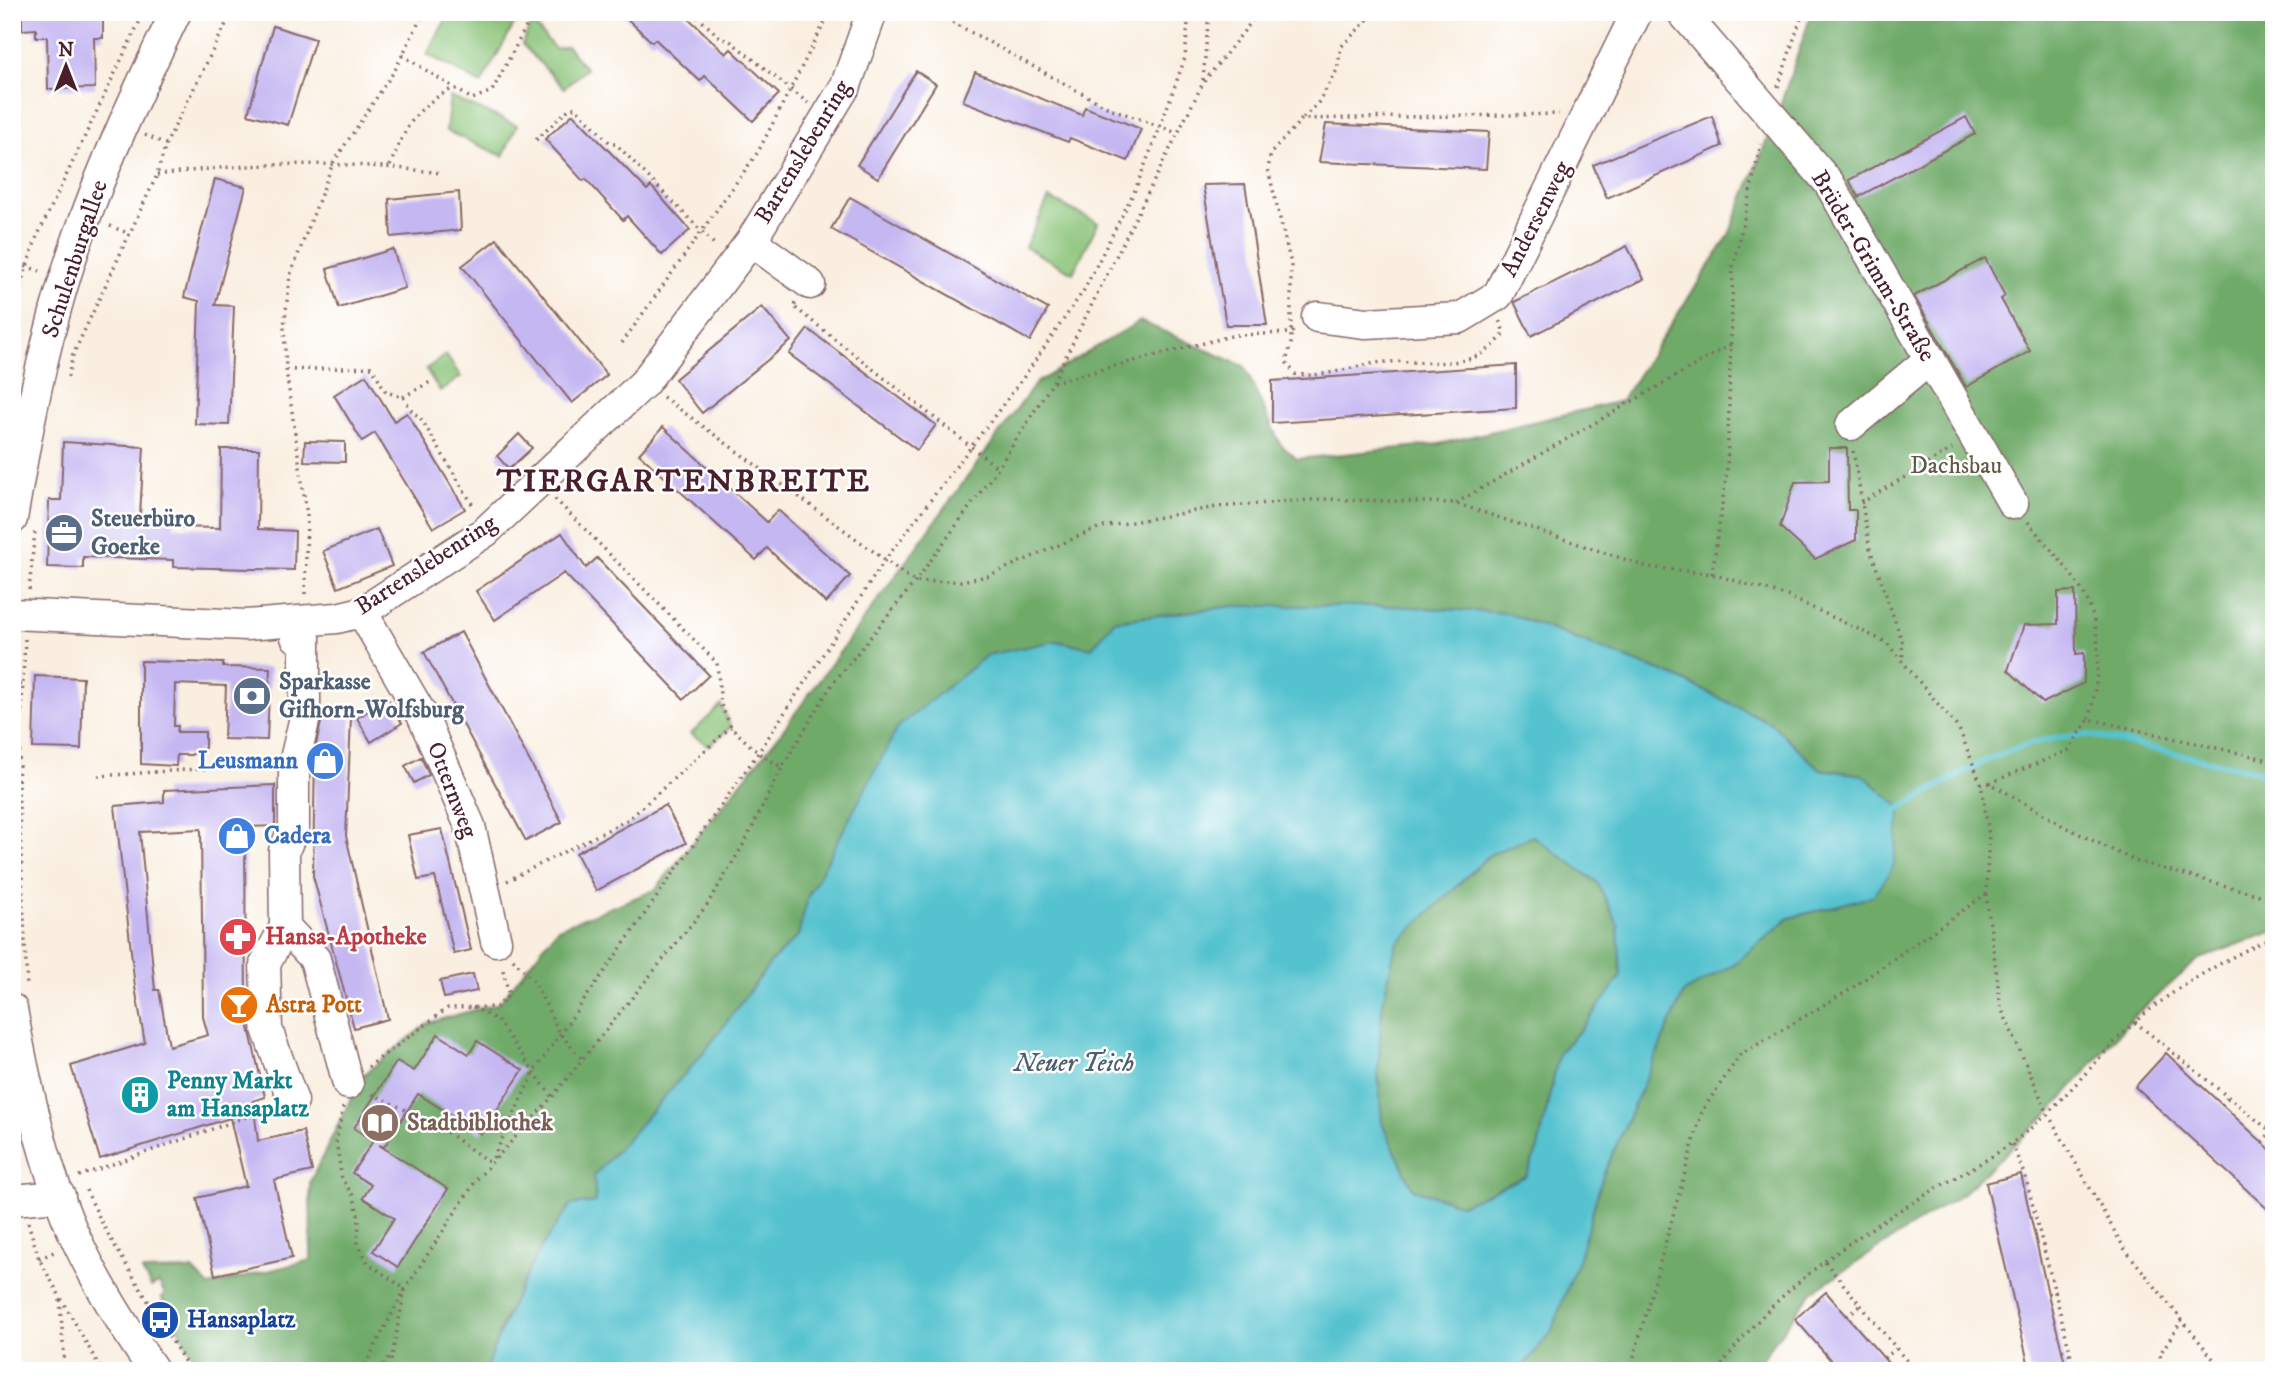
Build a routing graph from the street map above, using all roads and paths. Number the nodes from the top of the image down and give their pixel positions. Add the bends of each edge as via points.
1 (144, 12) edge
2 (176, 12) edge
3 (214, 12) edge
4 (232, 12) edge
5 (424, 12) edge
6 (534, 12) edge
7 (691, 12) edge
8 (830, 12) edge
9 (872, 12) edge
10 (934, 12) edge
11 (1189, 12) edge
12 (1209, 12) edge
13 (1259, 12) edge
14 (1375, 12) edge
15 (1637, 12) edge
16 (1682, 12) edge
17 (1803, 12) edge
18 (228, 19) junction
19 (402, 55) junction
20 (1203, 83) junction
21 (454, 88) junction
22 (792, 90) junction
23 (1589, 114) junction
24 (1768, 115) junction
25 (826, 117) junction
26 (1302, 119) junction
27 (1160, 127) junction
28 (1177, 133) junction
29 (536, 141) dead end
30 (333, 163) junction
31 (390, 166) junction
32 (1268, 169) dead end
33 (440, 173) dead end
34 (157, 175) junction
35 (106, 225) dead end
36 (128, 233) junction
37 (703, 233) junction
38 (742, 252) junction
39 (12, 262) edge
40 (27, 267) junction
41 (41, 271) dead end
42 (810, 284) joint
43 (12, 312) edge
44 (1317, 317) joint
45 (622, 343) dead end
46 (1733, 343) junction
47 (1930, 359) junction
48 (286, 370) junction
49 (67, 379) dead end
50 (430, 382) dead end
51 (1053, 382) junction
52 (644, 383) junction
53 (22, 397) edge
54 (403, 397) junction
55 (1851, 425) joint
56 (1974, 436) junction
57 (971, 447) junction
58 (998, 468) junction
59 (539, 483) junction
60 (1455, 503) junction
61 (1861, 503) junction
62 (2013, 504) joint
63 (479, 514) dead end
64 (24, 520) edge
65 (885, 560) junction
66 (1712, 575) junction
67 (915, 582) junction
68 (362, 612) junction
69 (19, 615) edge
70 (295, 623) junction
71 (1903, 662) junction
72 (12, 685) edge
73 (23, 685) junction
74 (2089, 719) junction
75 (731, 727) junction
76 (758, 753) junction
77 (2274, 761) edge
78 (294, 764) junction
79 (782, 767) junction
80 (98, 776) dead end
81 (1990, 783) junction
82 (1980, 784) junction
83 (485, 892) junction
84 (1986, 894) junction
85 (2274, 899) edge
86 (285, 927) junction
87 (2274, 937) edge
88 (496, 941) junction
89 (21, 1003) edge
90 (471, 1006) junction
91 (2135, 1022) junction
92 (560, 1034) junction
93 (583, 1060) junction
94 (2191, 1067) junction
95 (535, 1070) junction
96 (2187, 1073) dead end
97 (19, 1082) edge
98 (348, 1084) junction
99 (552, 1097) junction
100 (2228, 1097) junction
101 (293, 1101) joint
102 (2222, 1105) dead end
103 (2048, 1114) junction
104 (341, 1120) dead end
105 (2273, 1133) edge
106 (2262, 1142) dead end
107 (2012, 1143) junction
108 (74, 1163) dead end
109 (491, 1163) junction
110 (69, 1186) junction
111 (2025, 1188) dead end
112 (2030, 1195) junction
113 (17, 1200) edge
114 (1824, 1261) junction
115 (405, 1290) junction
116 (2057, 1292) junction
117 (2049, 1294) dead end
118 (60, 1297) junction
119 (1860, 1305) junction
120 (1847, 1316) dead end
121 (2183, 1318) junction
122 (1896, 1349) junction
123 (2062, 1350) dead end
124 (2071, 1355) junction
125 (390, 1356) junction
126 (1884, 1357) dead end
127 (65, 1371) edge
128 (102, 1371) edge
129 (154, 1371) edge
130 (190, 1371) edge
131 (362, 1371) edge
132 (379, 1371) edge
133 (389, 1371) edge
134 (1630, 1371) edge
135 (1718, 1371) edge
136 (1915, 1371) edge
137 (2075, 1371) edge
138 (2163, 1371) edge
139 (2223, 1371) edge

1 - 40 path
2 - 53 street, Schulenburgallee via 122,126
3 - 18 path
4 - 18 path
5 - 19 path
6 - 21 path via 492,91 472,99
7 - 22 path
8 - 22 path
9 - 25 street, Bartenslebenring via 846,85
10 - 27 path via 1107,107
11 - 27 path via 1185,58
12 - 20 path
13 - 20 path
14 - 26 path via 1340,47 1337,70 1318,103
15 - 23 street, Andersenweg
16 - 24 street, Brüder-Grimm-Straße
17 - 24 path
18 - 34 path via 166,144
19 - 21 path
19 - 30 path
20 - 28 path
21 - 31 path via 433,97 407,125
22 - 25 path
22 - 37 path via 758,152
23 - 26 path
23 - 44 street, Andersenweg via 1498,295 1460,318 1366,323
24 - 46 path via 1733,267
24 - 47 street, Brüder-Grimm-Straße via 1829,183
25 - 38 street, Bartenslebenring
26 - 32 path via 1270,153
27 - 28 path
27 - 57 path via 1135,190 1084,290
28 - 51 path
29 - 37 path via 570,108 576,108
30 - 31 path
30 - 34 path
30 - 48 path via 290,276 284,327
31 - 33 path
34 - 36 path
35 - 36 path
36 - 49 path via 73,355
37 - 38 path
37 - 45 path
38 - 42 street
38 - 52 street, Bartenslebenring
39 - 40 path
40 - 41 path
40 - 43 path
42 - 57 path via 793,306
44 - 51 path via 1290,333 1235,335
46 - 60 path
46 - 66 path via 1727,471
47 - 55 street
47 - 56 street, Brüder-Grimm-Straße
48 - 54 path via 372,367 386,392
48 - 70 path via 307,516 305,607 294,612
50 - 54 path
51 - 58 path
52 - 59 street, Bartenslebenring
52 - 65 path
53 - 64 street, Schulenburgallee
54 - 63 path
55 - 61 path
56 - 61 path
56 - 62 street, Brüder-Grimm-Straße
57 - 58 path
57 - 65 path
58 - 67 path
59 - 68 street, Bartenslebenring via 485,532
59 - 75 path via 716,663 721,705
60 - 66 path via 1648,567
60 - 67 path via 1322,499 1217,507 1098,528 988,576
61 - 71 path via 1870,549 1902,641
62 - 74 path via 2085,595 2098,630 2096,693
64 - 69 path
65 - 67 path
65 - 76 path
66 - 71 path via 1787,596 1886,642
67 - 79 path via 831,686
68 - 70 street, Bartenslebenring
68 - 83 street, Otternweg via 422,715 470,826
69 - 70 street, Bartenslebenring
69 - 73 path
70 - 78 street via 296,637 305,637 305,703
71 - 82 path via 1959,729
72 - 73 path
73 - 89 path via 18,783
74 - 77 path
74 - 81 path via 2069,750
75 - 76 path
75 - 83 path via 629,819
76 - 79 path
76 - 92 path
78 - 80 path
78 - 86 street via 294,827 284,851
79 - 93 path via 707,905
81 - 82 path
81 - 85 path via 2135,861
82 - 84 path via 1989,835
83 - 88 street, Otternweg
84 - 103 path via 2001,1009
84 - 134 path via 1849,990 1740,1055 1702,1111
86 - 98 street via 315,959
86 - 101 street via 265,964 267,1029
87 - 91 path via 2209,971
88 - 90 path via 509,995 497,1007
88 - 92 path via 534,981
89 - 97 street
90 - 95 path via 497,1020
90 - 98 path via 438,1015
91 - 94 path
91 - 103 path
92 - 93 path
92 - 95 path
93 - 99 path
94 - 96 path
94 - 100 path
95 - 99 path
95 - 109 path
97 - 110 street
98 - 109 path via 435,1124
99 - 109 path
100 - 102 path
100 - 105 path
101 - 110 path
103 - 107 path
103 - 121 path via 2124,1248
104 - 115 path via 336,1141 342,1179 354,1197 359,1218 358,1243 368,1263
105 - 106 path
107 - 112 path
107 - 114 path
108 - 110 path
109 - 115 path
110 - 113 street
110 - 129 street via 77,1242
110 - 130 path via 106,1231
111 - 112 path
112 - 116 path via 2042,1252
113 - 118 path via 39,1259
114 - 119 path
114 - 135 path via 1785,1294 1732,1349
115 - 125 path
115 - 131 path
116 - 117 path
116 - 124 path
118 - 127 path
118 - 128 path
119 - 120 path
119 - 122 path
121 - 138 path via 2160,1354
121 - 139 path
122 - 126 path
122 - 136 path
123 - 124 path
124 - 137 path
125 - 132 path
125 - 133 path

